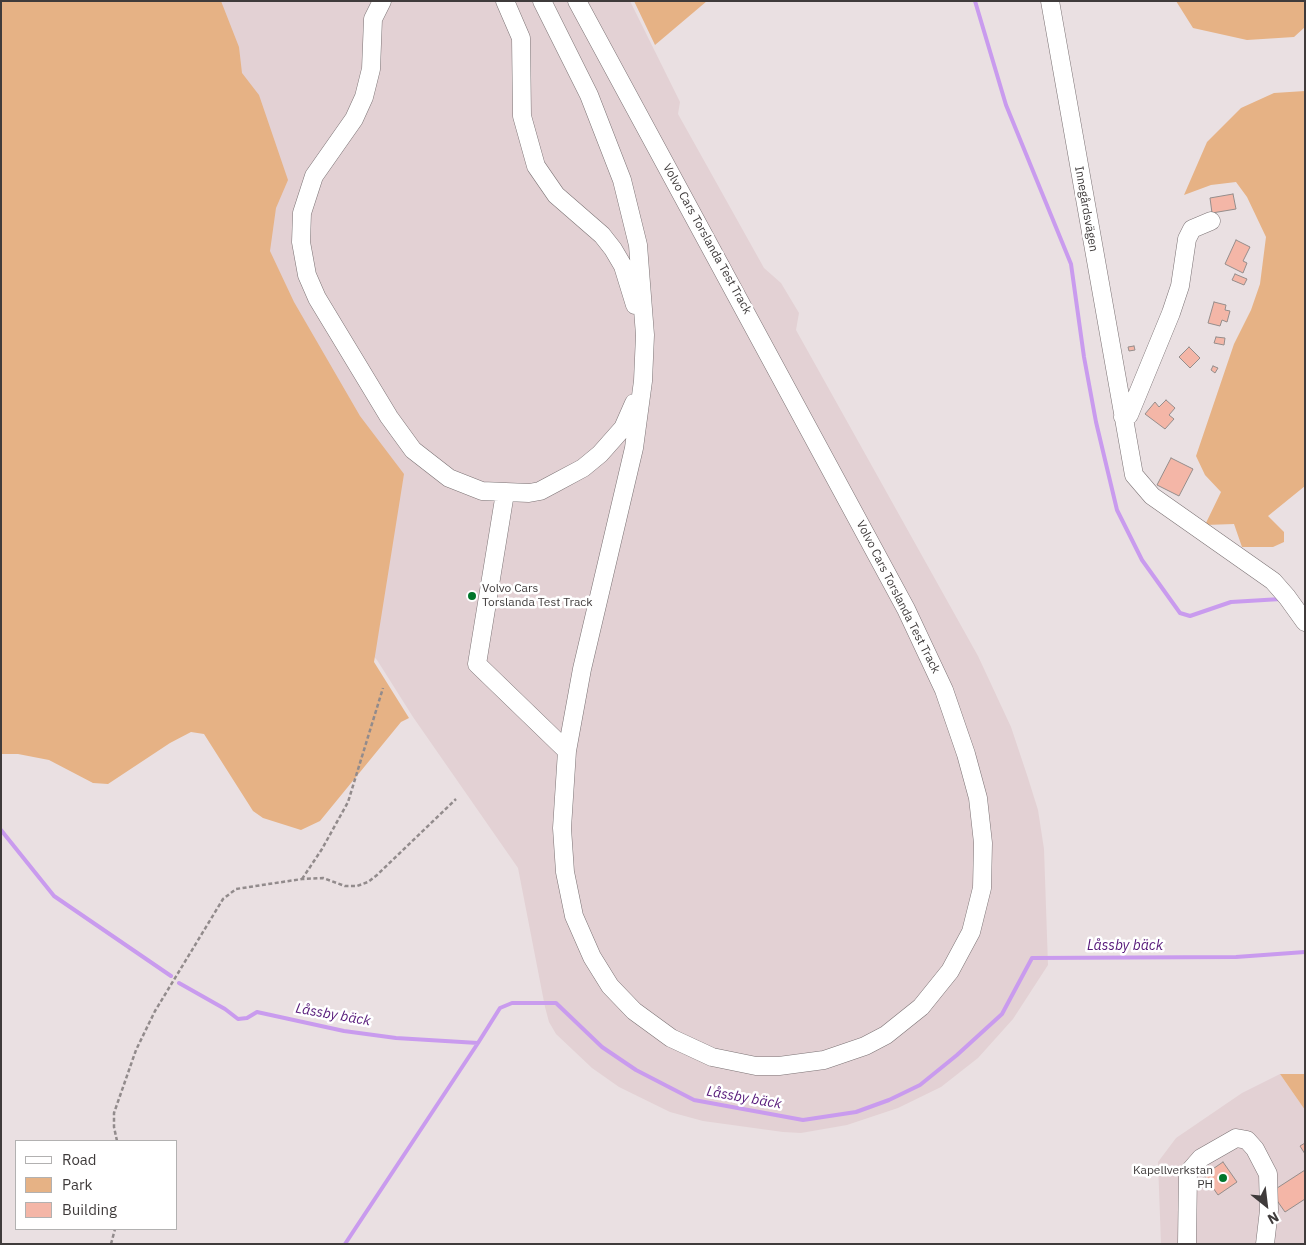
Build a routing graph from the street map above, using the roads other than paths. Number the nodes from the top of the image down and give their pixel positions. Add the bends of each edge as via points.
1 (366, 1) edge
2 (382, 1) edge
3 (505, 1) edge
4 (542, 1) edge
5 (577, 1) edge
6 (1050, 1) edge
7 (373, 19) junction
8 (1211, 221) dead end
9 (641, 403) junction
10 (1123, 417) junction
11 (540, 491) junction
12 (505, 493) junction
13 (1301, 617) edge
14 (567, 751) junction
15 (1187, 1244) edge
16 (1264, 1244) edge

1 - 7 street
2 - 7 street, Volvo Cars Torslanda Test Track
3 - 11 street, Volvo Cars Torslanda Test Track via 520,38 522,116 536,166 556,194 613,249 629,282 639,328 638,381 633,406 623,428 607,449 592,461
4 - 9 street, Volvo Cars Torslanda Test Track via 593,104 628,201 639,252 644,313
5 - 14 street, Volvo Cars Torslanda Test Track via 882,562 944,690 973,776 983,843 978,910 962,952 937,990 904,1022 845,1054 801,1064 768,1066 734,1062 691,1049 652,1026 619,995 592,957 576,921 565,877 562,828
6 - 10 street, Innegårdsvägen
7 - 12 street, Volvo Cars Torslanda Test Track via 371,69 361,106 317,170 304,204 301,242 305,266 323,310 413,450 461,484 482,491
8 - 10 street via 1192,228 1187,239 1180,286 1171,313 1129,415
9 - 11 street, Volvo Cars Torslanda Test Track via 627,433 602,461 577,478
9 - 14 street, Volvo Cars Torslanda Test Track via 624,493 580,676
10 - 13 street, Innegårdsvägen via 1131,467 1141,485 1272,581
11 - 12 street, Volvo Cars Torslanda Test Track
12 - 14 street via 477,664
15 - 16 street via 1188,1173 1201,1158 1236,1138 1247,1140 1268,1174

